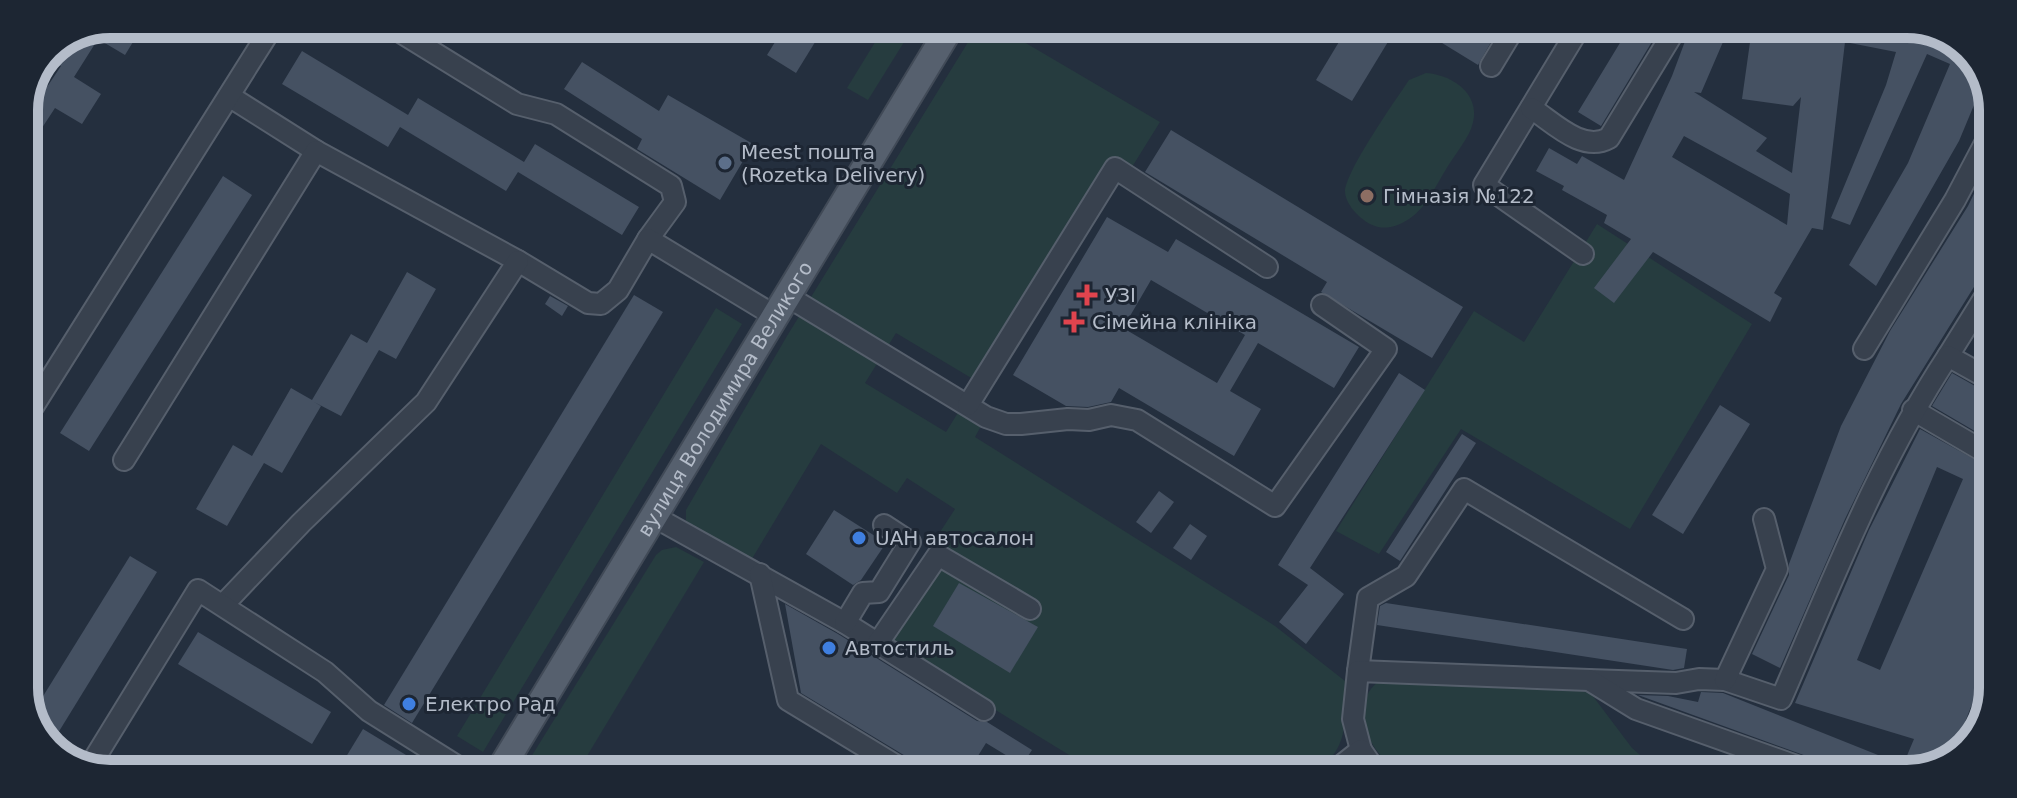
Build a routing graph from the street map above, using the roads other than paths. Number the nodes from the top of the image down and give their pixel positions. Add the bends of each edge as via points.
1 (265, 38) edge
2 (428, 38) edge
3 (944, 38) edge
4 (1508, 38) edge
5 (1573, 38) edge
6 (1670, 38) edge
7 (1491, 66) dead end
8 (229, 96) junction
9 (1531, 108) junction
10 (316, 151) junction
11 (1979, 155) edge
12 (648, 239) junction
13 (1583, 254) dead end
14 (518, 261) junction
15 (1267, 267) dead end
16 (1322, 305) dead end
17 (781, 306) junction
18 (1979, 311) edge
19 (1864, 349) dead end
20 (1948, 356) junction
21 (1979, 373) edge
22 (38, 399) edge
23 (968, 405) junction
24 (1913, 410) junction
25 (1979, 449) edge
26 (124, 460) dead end
27 (653, 516) junction
28 (1764, 519) dead end
29 (884, 525) dead end
30 (760, 574) junction
31 (223, 605) junction
32 (1030, 609) dead end
33 (1683, 619) dead end
34 (845, 623) junction
35 (878, 643) junction
36 (1358, 671) junction
37 (1589, 680) junction
38 (1725, 680) junction
39 (984, 710) dead end
40 (1361, 750) junction
41 (95, 758) edge
42 (447, 760) edge
43 (506, 760) edge
44 (887, 760) edge
45 (1348, 760) edge
46 (1368, 760) edge
47 (1780, 760) edge

1 - 8 lane
2 - 12 lane via 517,104 556,114 671,186 675,202
3 - 17 main road, вулиця Володимира Великого
4 - 7 lane
5 - 9 lane
6 - 9 lane via 1609,138 1583,142
8 - 10 lane
8 - 22 lane
9 - 13 lane via 1484,185
10 - 14 lane
10 - 26 lane
11 - 19 lane
12 - 14 lane via 618,290 601,304 588,303
12 - 17 lane
14 - 31 lane via 426,402
15 - 23 lane via 1115,168
16 - 23 lane via 1386,349 1275,506 1137,420 1111,415 1006,424
17 - 23 lane
17 - 27 main road, вулиця Володимира Великого
18 - 20 lane
20 - 21 lane
20 - 24 lane
24 - 25 lane
24 - 38 lane via 1781,699
27 - 30 lane
27 - 43 main road, вулиця Володимира Великого
28 - 38 lane via 1777,569
29 - 34 lane via 910,542 879,592 863,593
30 - 34 lane
30 - 44 lane via 788,700
31 - 41 lane via 198,590
31 - 42 lane via 325,672 369,711
32 - 35 lane via 938,555
33 - 36 lane via 1464,489 1406,576 1368,598
34 - 35 lane
35 - 39 lane
36 - 37 lane
36 - 40 lane via 1353,719
37 - 38 lane
37 - 47 lane via 1636,709
40 - 45 lane
40 - 46 lane

